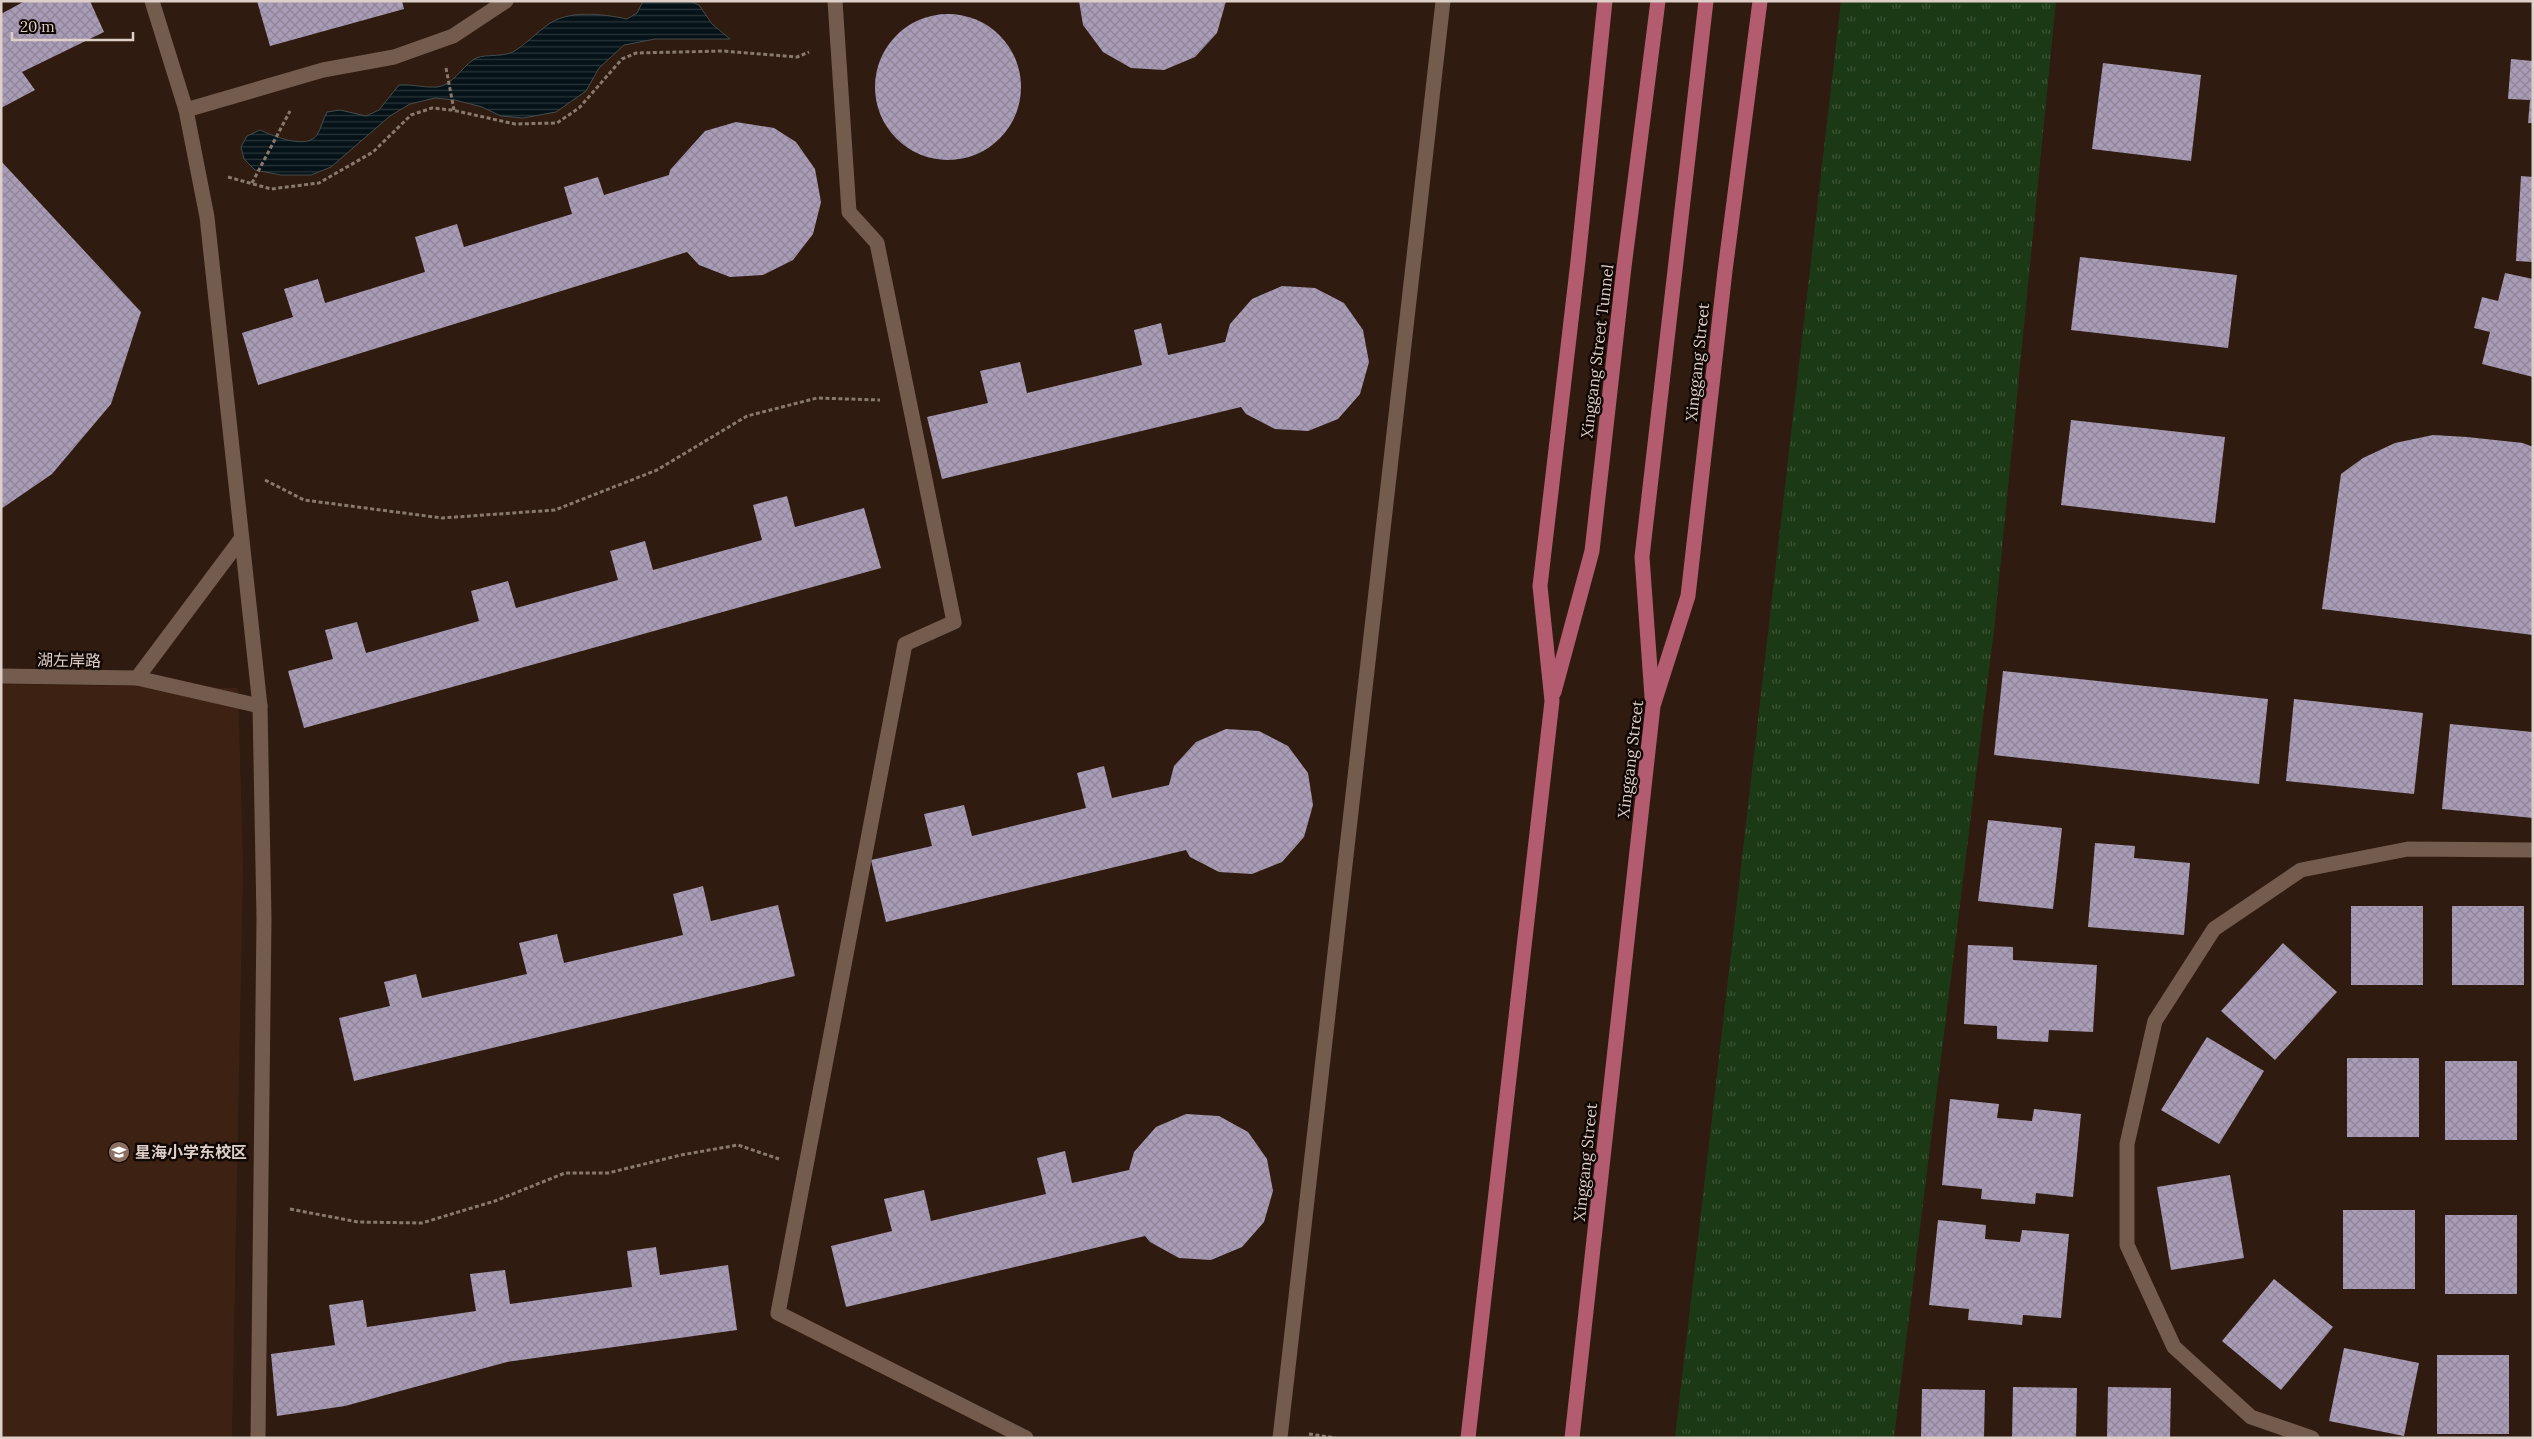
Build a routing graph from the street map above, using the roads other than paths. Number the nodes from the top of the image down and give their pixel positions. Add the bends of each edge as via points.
1 (152, 1) edge
2 (506, 1) edge
3 (835, 1) edge
4 (1443, 1) edge
5 (1605, 1) edge
6 (1658, 1) edge
7 (1706, 1) edge
8 (1760, 1) edge
9 (186, 110) junction
10 (241, 539) junction
11 (1, 676) edge
12 (137, 678) junction
13 (1552, 701) junction
14 (260, 706) junction
15 (1653, 706) junction
16 (2533, 850) edge
17 (258, 1438) edge
18 (1026, 1438) edge
19 (1280, 1438) edge
20 (1468, 1438) edge
21 (1572, 1438) edge
22 (2312, 1438) edge

1 - 9 street
2 - 9 street via 453,36 394,57 323,70
3 - 18 street via 849,212 877,243 954,622 905,644 778,1313
4 - 19 street
5 - 13 main road via 1540,586
6 - 13 main road, Xinggang Street Tunnel via 1592,551
7 - 15 main road via 1642,557
8 - 15 main road, Xinggang Street via 1688,596
9 - 10 street via 207,217
10 - 12 street
10 - 14 street
11 - 12 street, 湖左岸路
12 - 14 street, 湖左岸路
13 - 20 main road
14 - 17 street via 264,919
15 - 21 main road, Xinggang Street
16 - 22 street via 2408,849 2300,870 2214,929 2155,1021 2127,1144 2127,1245 2174,1347 2251,1417

